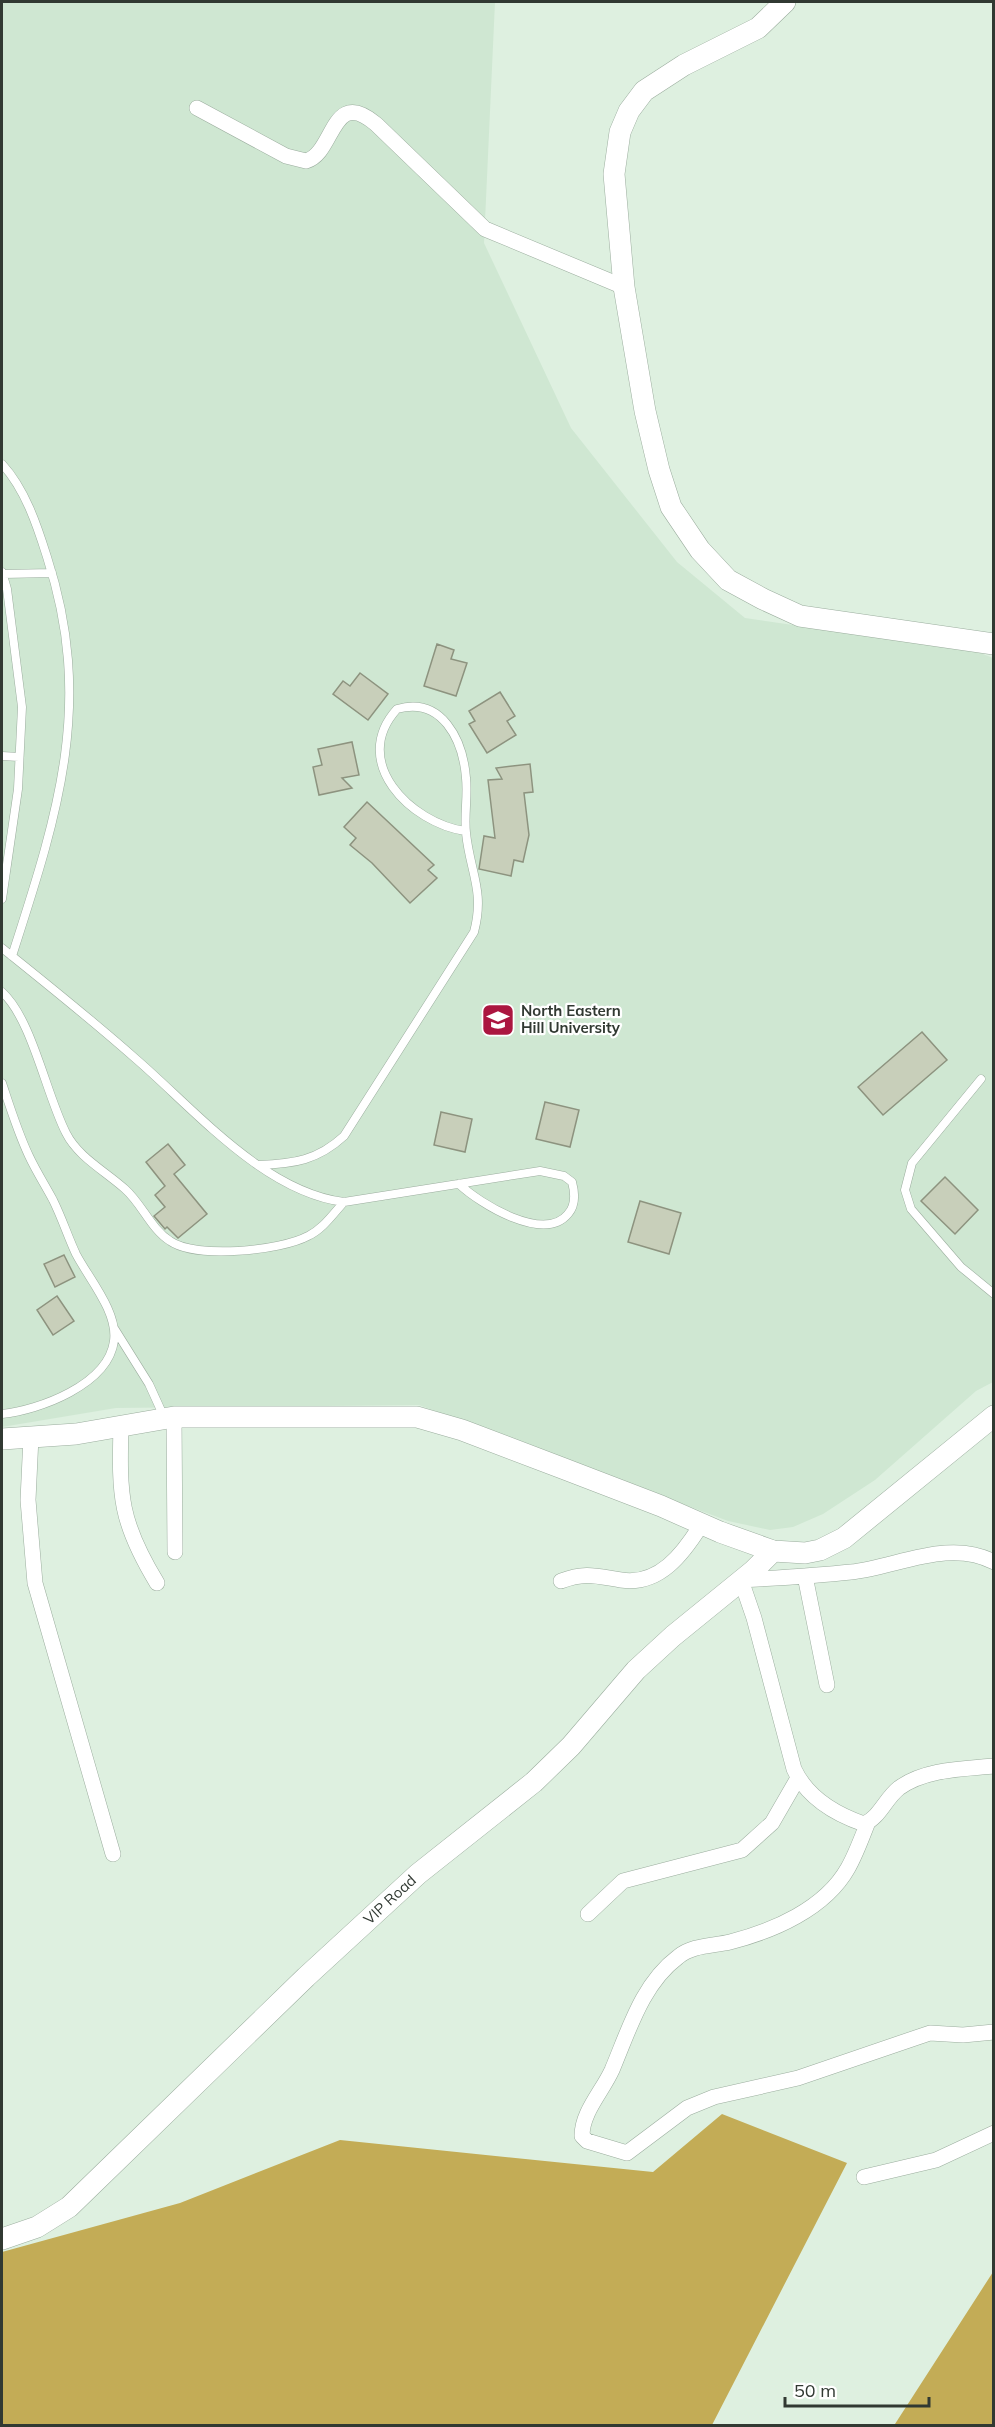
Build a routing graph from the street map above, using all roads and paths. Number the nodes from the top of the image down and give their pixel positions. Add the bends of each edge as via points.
1 (784, 2) edge
2 (197, 108) dead end
3 (624, 287) junction
4 (2, 464) edge
5 (2, 573) edge
6 (52, 573) junction
7 (993, 644) edge
8 (2, 756) edge
9 (19, 757) junction
10 (465, 831) junction
11 (2, 899) edge
12 (2, 948) edge
13 (12, 956) junction
14 (2, 992) edge
15 (981, 1079) dead end
16 (2, 1083) edge
17 (258, 1165) junction
18 (459, 1184) junction
19 (344, 1202) junction
20 (993, 1294) edge
21 (113, 1327) junction
22 (2, 1414) edge
23 (993, 1416) edge
24 (169, 1418) junction
25 (121, 1426) junction
26 (31, 1437) junction
27 (2, 1439) edge
28 (701, 1525) junction
29 (773, 1551) junction
30 (175, 1552) dead end
31 (993, 1562) edge
32 (805, 1576) junction
33 (741, 1580) junction
34 (561, 1581) dead end
35 (157, 1583) dead end
36 (827, 1685) dead end
37 (993, 1766) edge
38 (798, 1778) junction
39 (868, 1822) junction
40 (113, 1854) dead end
41 (588, 1914) dead end
42 (993, 2032) edge
43 (993, 2133) edge
44 (864, 2177) dead end
45 (2, 2239) edge

1 - 3 street via 758,28 684,65 644,91 630,111 620,132 614,174
2 - 3 street via 286,156 306,161 317,156 341,118 361,113 485,229
3 - 7 street via 645,411 671,507 699,550 728,580 800,616
4 - 6 lane via 12,475 37,526
5 - 6 lane
5 - 9 lane via 22,707
6 - 13 lane via 67,637 69,704 64,772 48,843
8 - 9 lane
9 - 11 lane
10 - 10 lane via 466,778 463,756 451,727 442,717 422,708 397,710 381,738 382,767 390,784 424,817
10 - 17 lane via 480,898 479,913 474,932 429,1006 353,1124 334,1146 294,1164
12 - 13 lane
13 - 17 lane
14 - 19 lane via 20,1016 67,1135 87,1159 130,1193 169,1241 193,1251 258,1248 289,1242 317,1231
15 - 20 lane via 912,1163 905,1190 911,1209 932,1234 961,1267
16 - 21 lane via 28,1155
17 - 19 lane via 307,1193
18 - 18 lane via 524,1172 553,1173 572,1182 574,1200 564,1218 538,1224 487,1206
18 - 19 lane
21 - 22 lane via 114,1342 109,1353 85,1383 38,1407
21 - 24 lane
23 - 29 street via 844,1538 805,1553
24 - 25 street
24 - 28 street via 417,1417 603,1483
24 - 30 street
25 - 26 street
25 - 35 street via 121,1498 127,1527
26 - 27 street
26 - 40 street via 28,1500 35,1583
28 - 29 street
28 - 34 street via 679,1558 651,1576 629,1581 580,1574
29 - 33 street, VIP Road
31 - 32 street via 978,1553 960,1551 853,1572
32 - 33 street
32 - 36 street
33 - 38 street
33 - 45 street, VIP Road via 636,1670 571,1746 534,1782 418,1874 69,2206 37,2227
37 - 39 street via 915,1779 899,1788 873,1821
38 - 39 street via 833,1811 864,1824
38 - 41 street via 772,1823 742,1850 623,1881
39 - 42 street via 839,1881 799,1914 762,1933 694,1948 660,1972 640,2004 608,2078 582,2123 582,2136 627,2153 687,2108 714,2097 798,2078 930,2034
43 - 44 street via 936,2160

